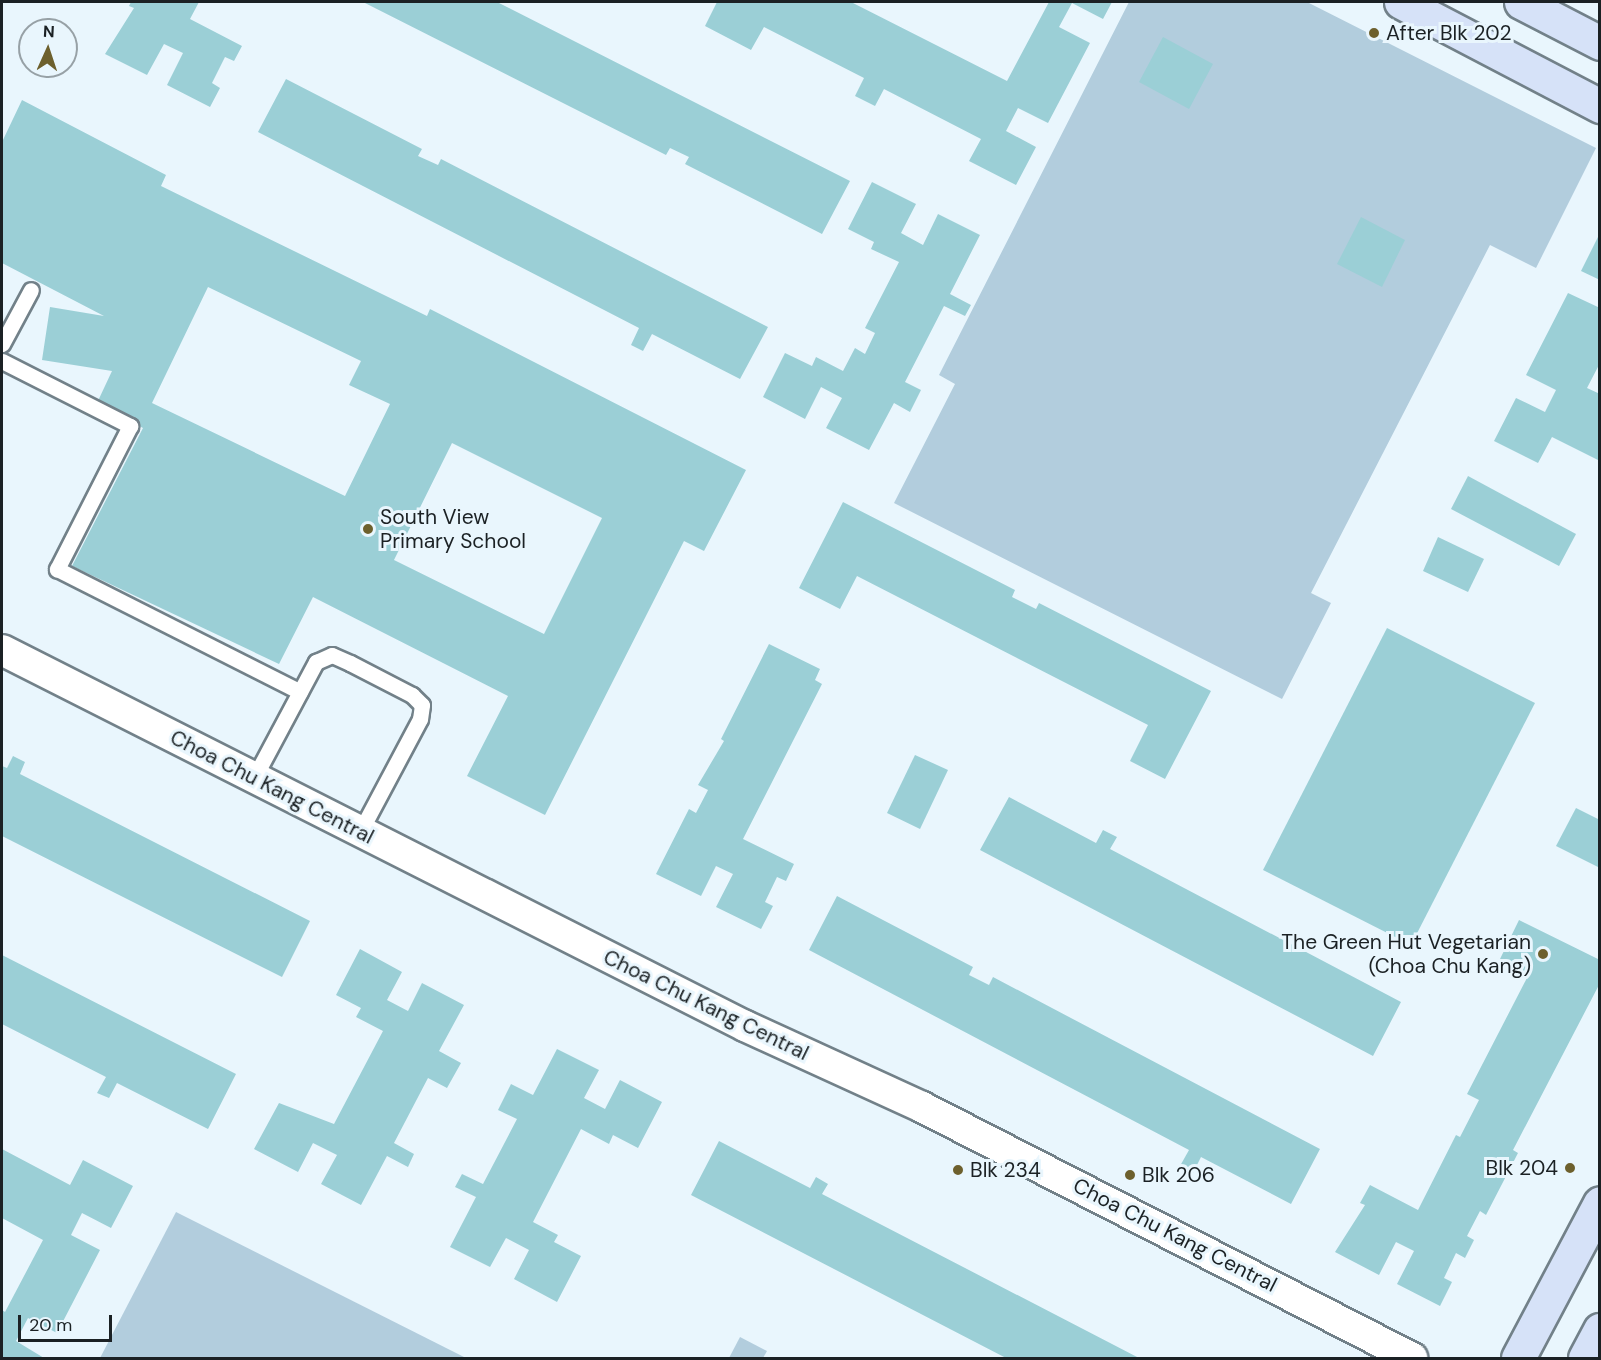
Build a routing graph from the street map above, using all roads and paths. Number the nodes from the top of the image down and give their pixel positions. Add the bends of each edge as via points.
1 (1401, 2) edge
2 (1521, 2) edge
3 (1599, 43) edge
4 (1599, 106) edge
5 (31, 290) dead end
6 (2, 344) edge
7 (2, 361) edge
8 (2, 650) edge
9 (300, 692) junction
10 (254, 778) junction
11 (360, 832) junction
12 (1599, 1203) edge
13 (1599, 1330) edge
14 (1412, 1359) edge
15 (1518, 1359) edge
16 (1585, 1359) edge

1 - 4 main road
2 - 3 main road
5 - 6 lane
7 - 9 lane via 130,426 57,569
8 - 10 street, Choa Chu Kang Central
9 - 10 lane
9 - 11 lane via 316,662 332,655 412,695 422,705 420,719
10 - 11 street, Choa Chu Kang Central
11 - 14 street, Choa Chu Kang Central via 745,1026 922,1107
12 - 15 main road
13 - 16 main road

